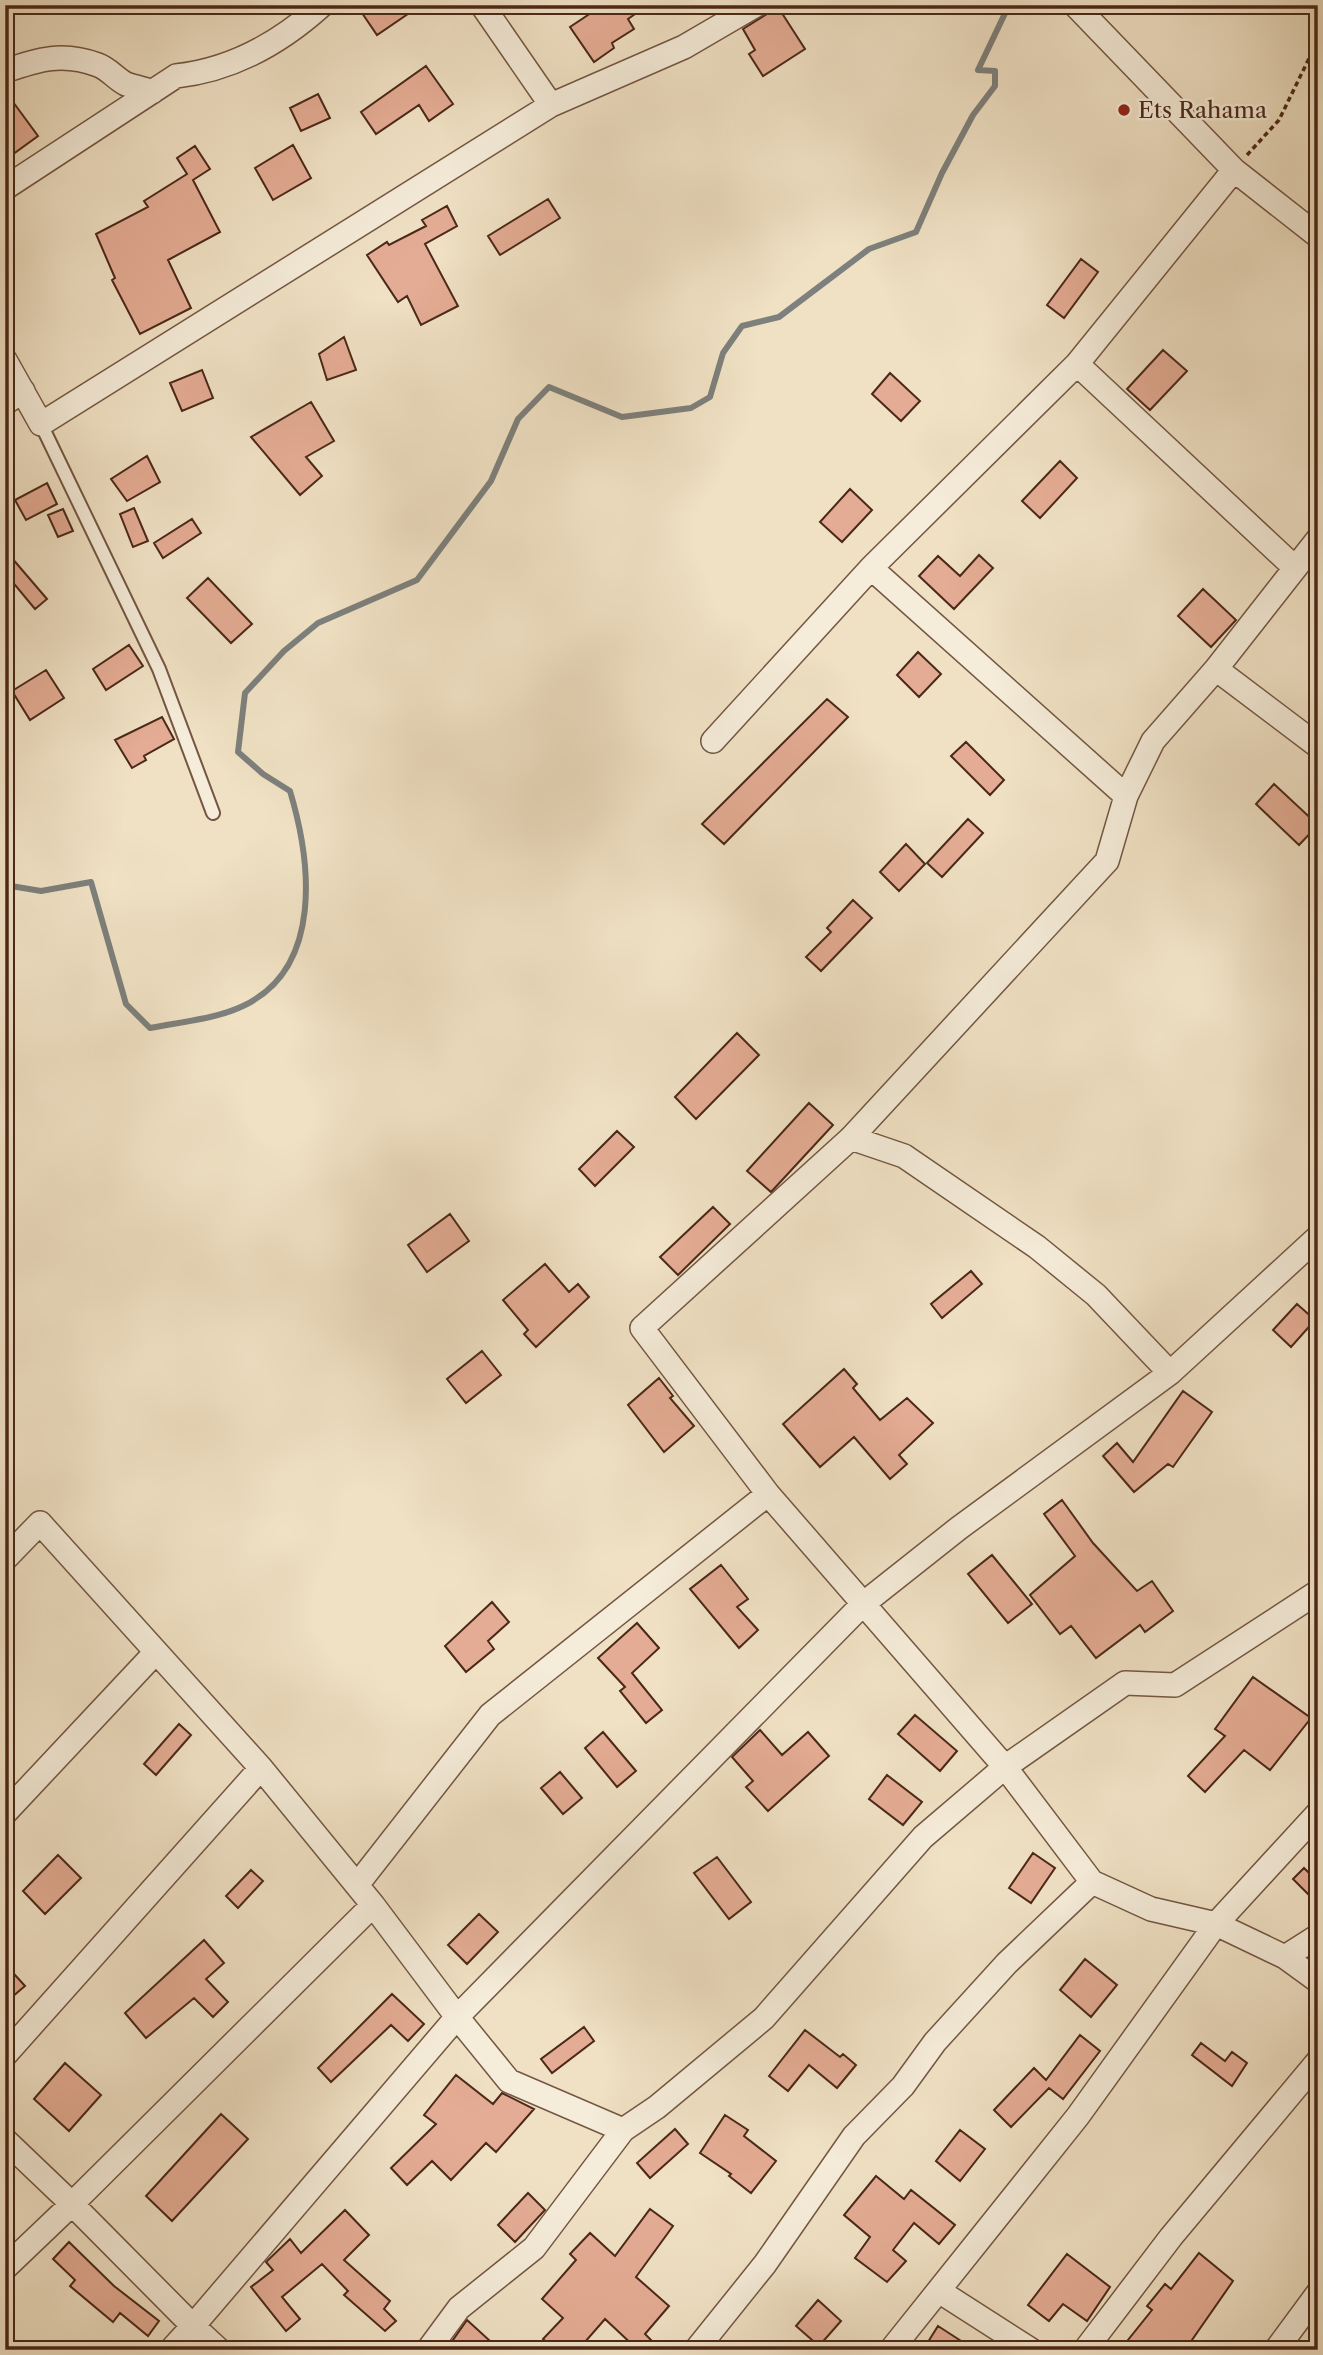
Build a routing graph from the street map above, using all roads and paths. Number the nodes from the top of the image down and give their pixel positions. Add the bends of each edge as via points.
1 (322, 5) edge
2 (482, 5) edge
3 (756, 5) edge
4 (1075, 5) edge
5 (1318, 40) edge
6 (5, 71) edge
7 (152, 92) junction
8 (551, 105) junction
9 (1234, 170) junction
10 (5, 187) edge
11 (1318, 236) edge
12 (5, 360) edge
13 (1077, 364) junction
14 (14, 397) edge
15 (41, 424) junction
16 (1318, 539) edge
17 (1294, 567) junction
18 (871, 568) junction
19 (1216, 669) junction
20 (1314, 738) edge
21 (713, 741) dead end
22 (1126, 796) junction
23 (213, 813) dead end
24 (851, 1138) junction
25 (1318, 1237) edge
26 (1170, 1373) junction
27 (768, 1494) junction
28 (5, 1559) edge
29 (1318, 1592) edge
30 (863, 1604) junction
31 (156, 1652) junction
32 (1005, 1767) junction
33 (261, 1768) junction
34 (5, 1813) edge
35 (1318, 1813) edge
36 (1092, 1882) junction
37 (357, 1885) junction
38 (373, 1905) junction
39 (1216, 1924) junction
40 (1318, 1936) edge
41 (1285, 1957) junction
42 (1318, 1981) edge
43 (457, 2017) junction
44 (5, 2055) edge
45 (1318, 2061) edge
46 (623, 2130) junction
47 (5, 2140) edge
48 (72, 2204) junction
49 (5, 2268) edge
50 (939, 2291) junction
51 (1318, 2293) edge
52 (193, 2326) junction
53 (171, 2350) edge
54 (219, 2350) edge
55 (428, 2350) edge
56 (696, 2350) edge
57 (891, 2350) edge
58 (1031, 2350) edge
59 (1085, 2350) edge
60 (1276, 2350) edge

1 - 7 street via 304,22 240,61 176,76
2 - 8 street
3 - 8 street via 684,47
4 - 9 street
5 - 9 path via 1279,120
6 - 7 street via 39,58 68,59 96,64 126,84
7 - 10 street
8 - 15 street
9 - 11 street
9 - 13 street
12 - 14 street
13 - 17 street
13 - 18 street
14 - 15 street
15 - 23 lane via 159,669
16 - 17 street
17 - 19 street
18 - 21 street
18 - 22 street
19 - 20 street
19 - 22 street via 1153,741
22 - 24 street via 1107,862
24 - 26 street via 904,1156 1037,1247 1096,1295
24 - 27 street via 642,1328
25 - 26 street
26 - 30 street
27 - 30 street
27 - 37 street via 490,1715
28 - 31 street via 40,1523
29 - 32 street via 1175,1685 1125,1683
30 - 32 street
30 - 43 street
31 - 33 street
31 - 34 street
32 - 36 street
32 - 46 street via 923,1837 764,2018
33 - 37 street
33 - 44 street
35 - 39 street
36 - 39 street via 1152,1909
36 - 56 street via 1007,1963 935,2042 903,2086 854,2136 765,2264
37 - 38 street
38 - 43 street
38 - 48 street
39 - 41 street
39 - 50 street via 1078,2116
40 - 41 street
41 - 42 street
43 - 46 street via 509,2081
43 - 52 street
45 - 59 street via 1171,2237
46 - 55 street via 534,2248 459,2308
47 - 48 street
48 - 49 street
48 - 52 street
50 - 57 street
50 - 58 street
51 - 60 street
52 - 53 street
52 - 54 street

